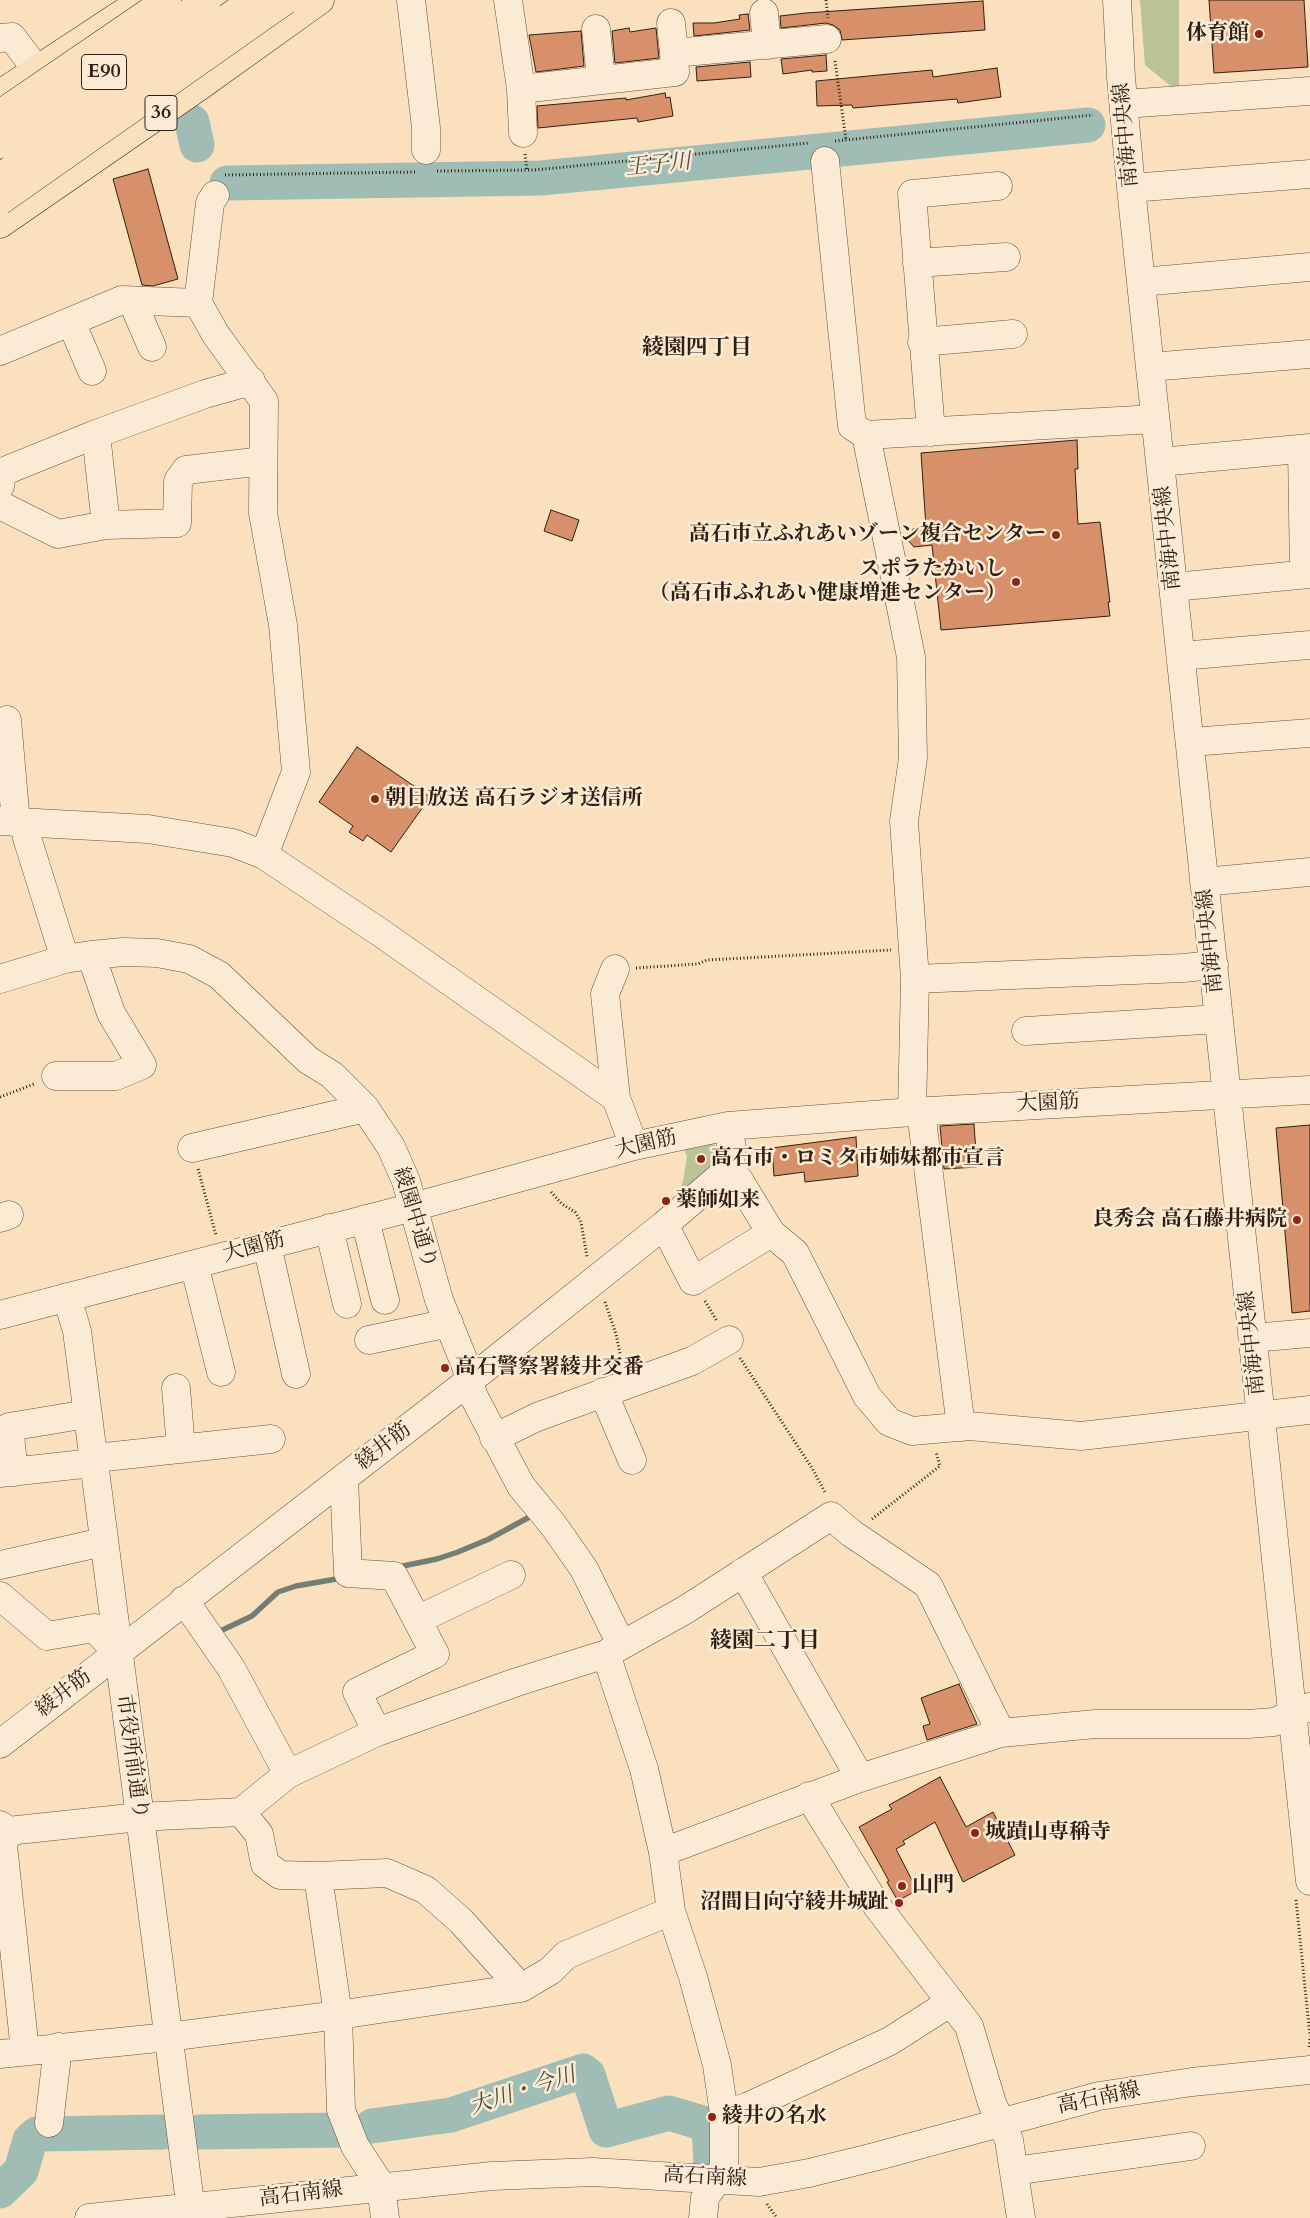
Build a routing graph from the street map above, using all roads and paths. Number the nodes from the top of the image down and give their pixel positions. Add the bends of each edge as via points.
1 (143, 0) edge
2 (166, 0) edge
3 (207, 0) edge
4 (253, 0) edge
5 (286, 0) edge
6 (320, 0) edge
7 (411, 0) edge
8 (509, 0) edge
9 (826, 0) edge
10 (1117, 0) edge
11 (764, 13) dead end
12 (671, 23) dead end
13 (596, 29) dead end
14 (0, 38) edge
15 (830, 38) junction
16 (767, 44) junction
17 (674, 53) junction
18 (36, 69) junction
19 (601, 80) junction
20 (197, 88) junction
21 (521, 89) junction
22 (1310, 91) edge
23 (0, 94) edge
24 (1124, 104) junction
25 (0, 114) edge
26 (1093, 115) dead end
27 (523, 133) dead end
28 (846, 140) junction
29 (0, 144) edge
30 (823, 148) junction
31 (431, 149) junction
32 (1310, 174) edge
33 (0, 177) edge
34 (220, 184) joint
35 (998, 186) dead end
36 (1131, 188) junction
37 (0, 201) edge
38 (0, 224) edge
39 (1006, 256) dead end
40 (917, 263) junction
41 (1310, 267) edge
42 (1142, 282) junction
43 (132, 301) junction
44 (198, 303) junction
45 (71, 322) junction
46 (1013, 334) dead end
47 (922, 342) junction
48 (152, 347) dead end
49 (0, 351) edge
50 (1310, 354) edge
51 (1150, 367) junction
52 (92, 371) dead end
53 (251, 381) junction
54 (1155, 419) junction
55 (931, 432) junction
56 (96, 434) junction
57 (866, 435) junction
58 (1306, 449) edge
59 (263, 461) junction
60 (1160, 462) junction
61 (0, 486) edge
62 (0, 505) edge
63 (106, 525) junction
64 (1307, 574) edge
65 (1174, 587) junction
66 (1310, 646) edge
67 (1181, 656) junction
68 (7, 720) dead end
69 (1310, 733) edge
70 (1191, 742) junction
71 (14, 823) edge
72 (264, 855) junction
73 (1310, 872) edge
74 (1204, 882) junction
75 (913, 948) junction
76 (78, 957) junction
77 (1214, 965) junction
78 (615, 969) joint
79 (0, 979) edge
80 (915, 979) junction
81 (1219, 1019) junction
82 (1026, 1031) dead end
83 (56, 1076) joint
84 (1310, 1090) edge
85 (1227, 1094) junction
86 (0, 1098) edge
87 (616, 1098) junction
88 (365, 1108) junction
89 (917, 1112) junction
90 (728, 1126) junction
91 (634, 1146) junction
92 (192, 1148) joint
93 (729, 1169) junction
94 (542, 1171) junction
95 (413, 1207) junction
96 (365, 1219) junction
97 (664, 1225) junction
98 (330, 1228) junction
99 (771, 1233) junction
100 (218, 1240) dead end
101 (266, 1245) junction
102 (194, 1264) junction
103 (594, 1281) junction
104 (693, 1281) junction
105 (67, 1297) junction
106 (385, 1300) dead end
107 (347, 1304) dead end
108 (0, 1315) edge
109 (449, 1324) junction
110 (1310, 1333) edge
111 (1253, 1338) junction
112 (369, 1340) dead end
113 (729, 1340) junction
114 (221, 1372) dead end
115 (296, 1374) dead end
116 (469, 1381) junction
117 (176, 1388) dead end
118 (628, 1388) junction
119 (1310, 1410) edge
120 (87, 1414) junction
121 (1261, 1415) junction
122 (961, 1427) junction
123 (929, 1430) junction
124 (494, 1438) junction
125 (271, 1439) dead end
126 (181, 1449) junction
127 (632, 1460) dead end
128 (93, 1463) junction
129 (7, 1472) edge
130 (344, 1478) junction
131 (841, 1525) junction
132 (103, 1542) junction
133 (0, 1565) edge
134 (743, 1572) junction
135 (511, 1575) dead end
136 (0, 1596) edge
137 (184, 1600) junction
138 (417, 1620) junction
139 (614, 1649) junction
140 (117, 1652) junction
141 (1301, 1710) edge
142 (377, 1732) junction
143 (1001, 1733) junction
144 (1, 1743) edge
145 (288, 1774) junction
146 (860, 1778) junction
147 (809, 1796) junction
148 (241, 1812) junction
149 (139, 1817) junction
150 (4, 1828) edge
151 (663, 1852) junction
152 (318, 1876) junction
153 (1310, 1881) edge
154 (671, 1911) junction
155 (7, 1953) edge
156 (522, 1988) junction
157 (951, 2002) junction
158 (338, 2015) junction
159 (168, 2037) junction
160 (58, 2047) junction
161 (13, 2053) edge
162 (1310, 2070) edge
163 (724, 2114) junction
164 (1002, 2121) junction
165 (49, 2122) dead end
166 (1191, 2146) dead end
167 (1014, 2171) junction
168 (718, 2180) junction
169 (381, 2186) junction
170 (191, 2213) edge
171 (89, 2218) edge
172 (385, 2218) edge
173 (703, 2218) edge
174 (1021, 2218) edge

1 - 18 main road
2 - 20 street
2 - 25 main road, bridge
3 - 29 main road, E90, bridge
4 - 33 main road, E90, bridge
5 - 37 main road, bridge
6 - 20 main road, 36
7 - 31 street via 426,44
8 - 21 street
9 - 15 path
10 - 24 street, 南海中央線
11 - 16 street
12 - 17 street
13 - 19 street
14 - 18 street via 12,37
15 - 16 street
15 - 28 path
16 - 17 street
17 - 19 street via 676,72
18 - 23 main road
19 - 21 street
20 - 38 main road, 36
21 - 27 street
22 - 24 street
24 - 36 street, 南海中央線
26 - 28 path
28 - 30 path
30 - 31 path via 534,170
30 - 57 street via 852,426
31 - 34 path
32 - 36 street
34 - 44 street via 210,204
35 - 40 street via 912,194
36 - 42 street, 南海中央線
39 - 40 street
40 - 47 street
41 - 42 street
42 - 51 street, 南海中央線
43 - 44 street
43 - 45 street via 122,300
43 - 48 street
44 - 53 street via 216,335
45 - 49 street
45 - 52 street
46 - 47 street
47 - 55 street
50 - 51 street
51 - 54 street, 南海中央線
53 - 56 street via 205,394
53 - 59 street via 264,401
54 - 55 street
54 - 60 street, 南海中央線
55 - 57 street
56 - 61 street via 2,472
56 - 63 street
57 - 75 street via 910,657 913,758 904,821
58 - 60 street
58 - 64 street
59 - 63 street via 186,470 178,480 178,523
59 - 72 street via 263,513 283,625 296,772
60 - 65 street, 南海中央線
62 - 63 street via 58,534
64 - 65 street
65 - 67 street, 南海中央線
66 - 67 street
67 - 70 street, 南海中央線
68 - 71 street
69 - 70 street
70 - 74 street, 南海中央線
71 - 72 street via 148,830 232,844
71 - 76 street via 27,838
72 - 87 street via 380,932
73 - 74 street
74 - 77 street, 南海中央線
75 - 78 path via 706,960 698,964
75 - 80 street
76 - 79 street, 綾園中通り
76 - 83 street via 142,1065 116,1076
76 - 88 street, 綾園中通り via 123,952 157,953 189,959 219,975 308,1060 332,1075
77 - 80 street
77 - 81 street, 南海中央線
78 - 87 street via 605,994
80 - 89 street
81 - 82 street
81 - 85 street, 南海中央線
83 - 86 path
84 - 85 street, 大園筋
85 - 89 street, 大園筋
85 - 111 street, 南海中央線
87 - 91 street
88 - 92 street
88 - 95 street, 綾園中通り via 391,1147
89 - 90 street, 大園筋
89 - 122 street
90 - 91 street, 大園筋
90 - 93 street via 732,1149
91 - 94 street, 大園筋
92 - 100 path
93 - 97 street, 綾井筋
93 - 99 street
94 - 95 street, 大園筋
94 - 103 path via 547,1188 582,1222 584,1246
95 - 96 street, 大園筋
95 - 109 street, 綾園中通り
96 - 98 street, 大園筋
96 - 106 street
97 - 103 street, 綾井筋
97 - 104 street
98 - 101 street, 大園筋
98 - 107 street
99 - 104 street
99 - 123 street via 795,1253 867,1396 889,1422 912,1431
101 - 102 street, 大園筋
101 - 115 street
102 - 105 street, 大園筋
102 - 114 street
103 - 116 street, 綾井筋
103 - 118 path via 616,1334
104 - 113 path
105 - 108 street, 大園筋
105 - 120 street, 市役所前通り via 77,1331
109 - 112 street
109 - 116 street, 綾園中通り
110 - 111 street
111 - 121 street, 南海中央線
113 - 118 street via 692,1361
113 - 131 path via 812,1468
116 - 124 street, 綾園中通り
116 - 130 street, 綾井筋
117 - 126 street
118 - 124 street via 538,1416
118 - 127 street
119 - 121 street
120 - 128 street, 市役所前通り
120 - 129 street via 9,1426
121 - 122 street via 1081,1436
121 - 141 street, 南海中央線
122 - 123 street
123 - 131 path via 940,1466 878,1515
124 - 139 street, 綾園中通り via 521,1486 584,1569
125 - 126 street
126 - 128 street via 105,1457
128 - 129 street
128 - 132 street, 市役所前通り
130 - 137 street, 綾井筋
130 - 138 street via 348,1573 394,1576
131 - 134 street
131 - 143 street via 928,1585
132 - 133 street
132 - 140 street, 市役所前通り
134 - 139 street via 685,1610
134 - 146 street
135 - 138 street
136 - 140 street via 47,1636 94,1628
137 - 140 street, 綾井筋
137 - 145 street via 231,1668
138 - 142 street via 435,1654 357,1692
139 - 142 street
139 - 151 street, 綾園中通り
140 - 144 street, 綾井筋
140 - 149 street, 市役所前通り
141 - 143 street via 1274,1722 1248,1724 1095,1724
141 - 153 street, 南海中央線
142 - 145 street
143 - 146 street
145 - 148 street
146 - 147 street
147 - 151 street
147 - 157 street via 877,1906
148 - 149 street
148 - 152 street via 259,1834 265,1864 280,1875
149 - 150 street
149 - 159 street, 市役所前通り
150 - 155 street
151 - 154 street, 綾園中通り
152 - 156 street via 387,1873 426,1890 460,1921
152 - 158 street
154 - 156 street via 566,1955 550,1971
154 - 163 street, 綾園中通り via 717,2065
155 - 161 street
156 - 158 street
157 - 163 street via 890,2041 747,2107
157 - 164 street via 969,2026 992,2103
158 - 159 street
158 - 169 street via 341,2110 355,2146
159 - 160 street
159 - 170 street, 市役所前通り
160 - 161 street
160 - 165 street
162 - 164 street, 高石南線 via 1098,2096
163 - 168 street, 綾園中通り via 724,2166
164 - 167 street via 1010,2140
164 - 168 street, 高石南線 via 809,2173 759,2182
166 - 167 street
167 - 174 street
168 - 169 street, 高石南線 via 593,2172 492,2176
168 - 173 street, 綾園中通り via 705,2197
169 - 170 street, 高石南線
169 - 172 street
170 - 171 street, 高石南線

